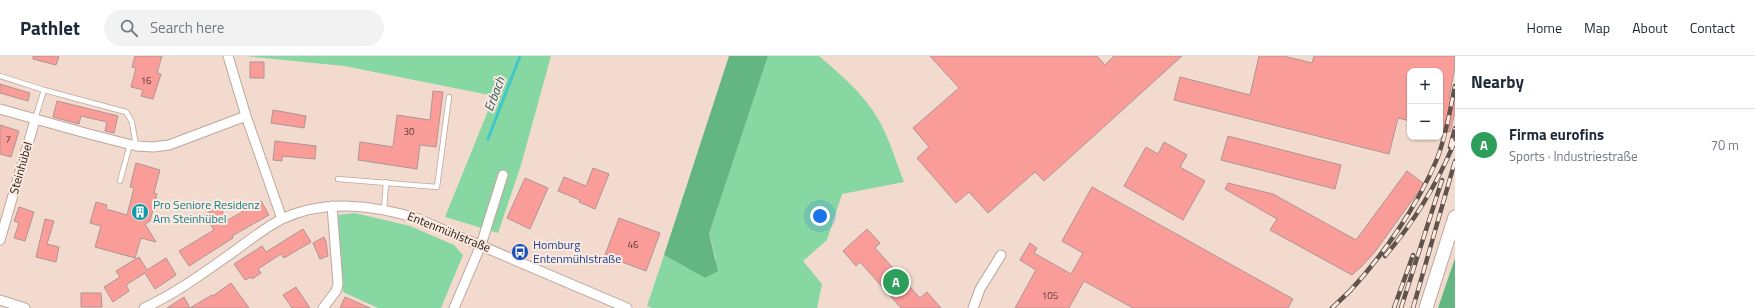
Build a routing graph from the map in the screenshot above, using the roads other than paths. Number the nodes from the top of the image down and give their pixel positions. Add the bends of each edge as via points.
1 (228, 56) edge
2 (0, 76) edge
3 (44, 90) junction
4 (448, 97) dead end
5 (0, 109) edge
6 (246, 116) junction
7 (35, 120) junction
8 (133, 145) junction
9 (504, 174) dead end
10 (338, 178) dead end
11 (120, 181) dead end
12 (386, 182) junction
13 (332, 206) junction
14 (384, 210) junction
15 (1455, 218) edge
16 (282, 219) junction
17 (0, 240) edge
18 (481, 245) junction
19 (1001, 255) dead end
20 (0, 300) edge
21 (25, 308) edge
22 (144, 308) edge
23 (322, 308) edge
24 (454, 308) edge
25 (627, 308) edge
26 (973, 308) edge
27 (1426, 308) edge

1 - 6 street
2 - 3 lane
3 - 7 lane, Steinhübel
3 - 8 lane via 126,112 132,122
4 - 12 lane via 438,187
5 - 7 street
6 - 8 street via 169,145
6 - 16 street
7 - 8 street
7 - 17 street, Steinhübel
8 - 11 lane
9 - 18 street
10 - 12 lane
12 - 14 lane
13 - 14 street, Entenmühlstraße via 351,205
13 - 16 street, Entenmühlstraße
13 - 23 street via 338,284 336,291
14 - 18 street, Entenmühlstraße via 416,218
15 - 27 street
16 - 22 street, Entenmühlstraße via 192,281
18 - 24 street
18 - 25 street, Entenmühlstraße
19 - 26 street via 980,289
20 - 21 street

